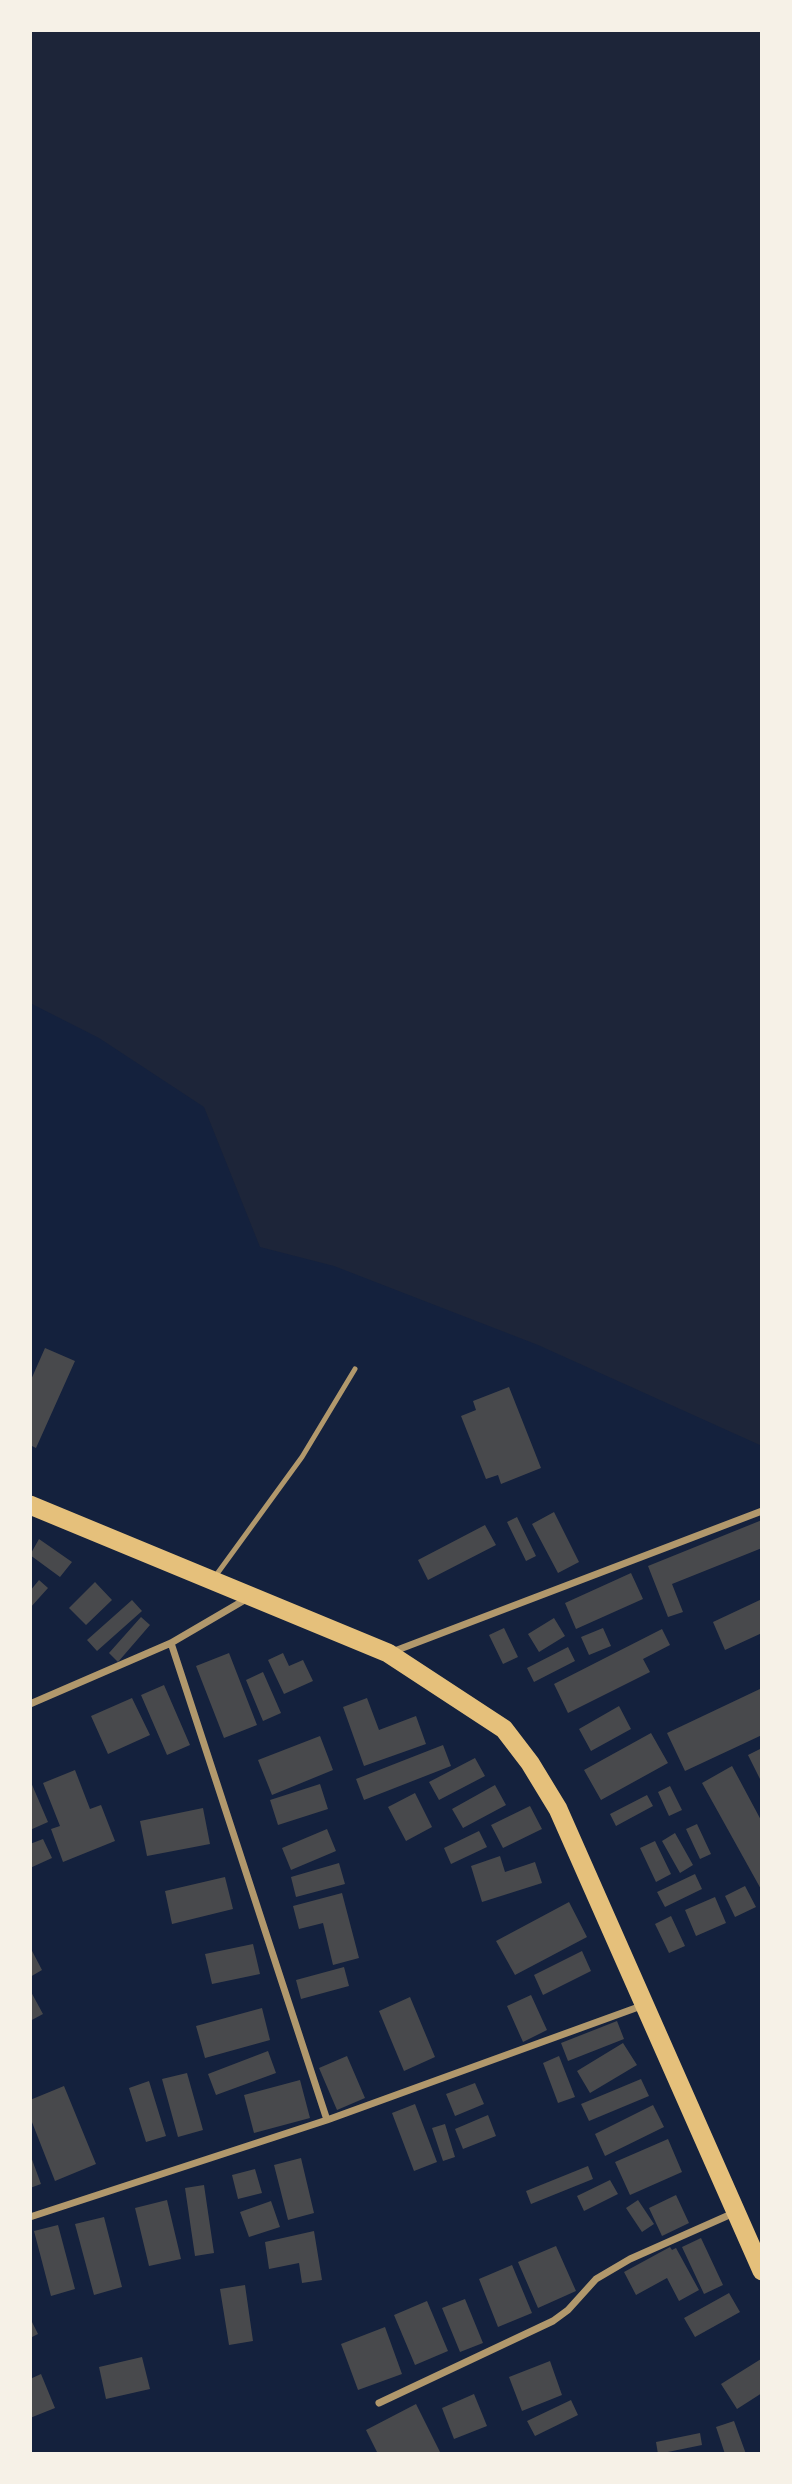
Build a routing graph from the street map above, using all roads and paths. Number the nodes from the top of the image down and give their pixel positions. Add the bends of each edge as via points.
1 (355, 1369) dead end
2 (30, 1504) edge
3 (762, 1511) edge
4 (212, 1580) junction
5 (251, 1596) junction
6 (171, 1643) junction
7 (388, 1653) junction
8 (30, 1704) edge
9 (645, 2005) junction
10 (327, 2120) junction
11 (736, 2212) junction
12 (30, 2217) edge
13 (762, 2271) edge
14 (379, 2403) dead end

1 - 4 lane via 302,1458
2 - 4 highway
3 - 7 street
4 - 5 highway
5 - 6 street
5 - 7 highway
6 - 8 street
6 - 10 street
7 - 9 highway via 504,1729 530,1763 558,1809
9 - 10 street
9 - 11 highway
10 - 12 street
11 - 13 highway
11 - 14 street via 596,2279 553,2321

